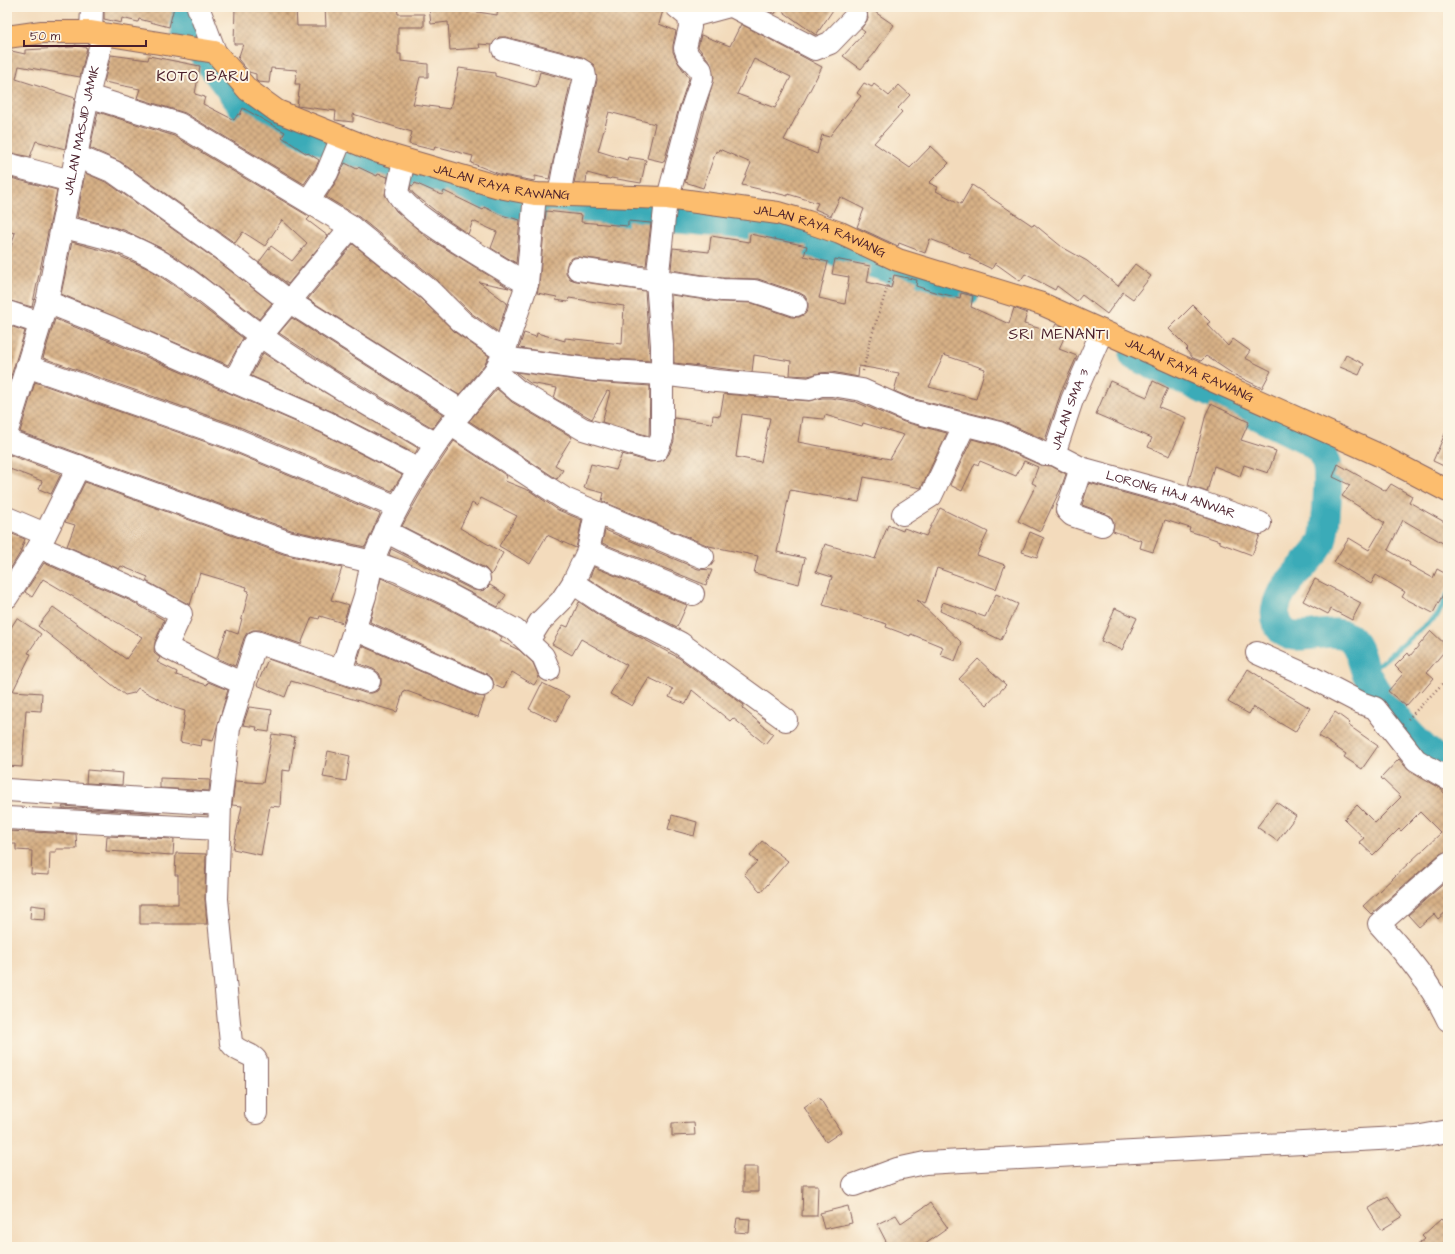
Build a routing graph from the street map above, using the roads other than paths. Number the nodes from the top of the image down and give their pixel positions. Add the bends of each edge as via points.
1 (92, 7) edge
2 (198, 7) edge
3 (726, 7) edge
4 (734, 7) edge
5 (683, 12) edge
6 (856, 16) dead end
7 (97, 33) junction
8 (7, 37) edge
9 (503, 49) dead end
10 (210, 51) junction
11 (88, 96) junction
12 (338, 146) junction
13 (76, 156) junction
14 (404, 160) junction
15 (7, 164) edge
16 (71, 181) junction
17 (559, 195) junction
18 (308, 201) junction
19 (533, 205) junction
20 (665, 211) junction
21 (63, 227) junction
22 (351, 227) junction
23 (578, 269) dead end
24 (658, 282) junction
25 (527, 284) junction
26 (47, 302) junction
27 (290, 302) junction
28 (796, 305) dead end
29 (7, 312) edge
30 (40, 323) junction
31 (261, 336) junction
32 (1099, 339) junction
33 (500, 360) junction
34 (27, 366) junction
35 (662, 374) junction
36 (234, 382) junction
37 (457, 418) junction
38 (8, 426) edge
39 (964, 426) junction
40 (436, 444) junction
41 (1054, 454) junction
42 (79, 466) junction
43 (1081, 468) junction
44 (419, 470) junction
45 (1448, 490) edge
46 (397, 507) junction
47 (596, 513) junction
48 (903, 514) dead end
49 (7, 518) edge
50 (1260, 524) dead end
51 (1102, 525) dead end
52 (385, 531) junction
53 (42, 540) junction
54 (588, 550) junction
55 (703, 557) dead end
56 (372, 562) junction
57 (479, 579) dead end
58 (573, 583) junction
59 (693, 594) dead end
60 (7, 597) edge
61 (354, 629) junction
62 (528, 641) junction
63 (1257, 653) dead end
64 (549, 670) dead end
65 (341, 671) junction
66 (369, 681) dead end
67 (242, 683) junction
68 (482, 685) dead end
69 (786, 720) dead end
70 (1448, 779) edge
71 (7, 790) edge
72 (220, 804) junction
73 (7, 818) edge
74 (219, 829) junction
75 (1448, 863) edge
76 (1448, 1020) edge
77 (256, 1113) dead end
78 (1448, 1131) edge
79 (854, 1185) dead end

1 - 7 street, JALAN MASJID JAMIK
2 - 10 street
3 - 5 street
4 - 6 street via 814,49 830,43
5 - 20 street via 690,27 685,48 688,56 701,70 702,79
7 - 8 main road via 42,32
7 - 10 main road
7 - 11 street, JALAN MASJID JAMIK
9 - 17 street via 584,72
10 - 12 main road, JALAN RAYA RAWANG via 248,90 277,111
11 - 13 street, JALAN MASJID JAMIK
11 - 18 street via 179,124
12 - 14 main road, JALAN RAYA RAWANG via 380,152
12 - 18 street via 327,173
13 - 16 street, JALAN MASJID JAMIK
13 - 27 street via 114,172 226,252
14 - 19 main road, JALAN RAYA RAWANG via 499,188
14 - 25 street via 397,192 406,205
15 - 16 street
16 - 21 street, JALAN MASJID JAMIK
17 - 19 main road, JALAN RAYA RAWANG
17 - 20 main road, JALAN RAYA RAWANG
18 - 22 street
19 - 25 street
20 - 24 street
20 - 32 main road, JALAN RAYA RAWANG via 778,213 840,233 898,260 1042,304
21 - 26 street, JALAN MASJID JAMIK
21 - 31 street via 110,238 139,250 183,276
22 - 27 street
22 - 33 street via 429,290
23 - 24 street
24 - 28 street via 754,291
24 - 35 street
25 - 33 street
26 - 30 street, JALAN MASJID JAMIK
26 - 36 street
27 - 31 street
27 - 37 street
29 - 30 street
30 - 34 street, JALAN MASJID JAMIK
31 - 36 street via 251,348
31 - 40 street via 344,391
32 - 41 street, JALAN SMA 3 via 1072,400
32 - 45 main road, JALAN RAYA RAWANG via 1379,455
33 - 35 street, JALAN SMA 3
33 - 35 street via 518,391 583,429 653,450 658,450 662,437
33 - 37 street
34 - 38 street, JALAN MASJID JAMIK
34 - 46 street via 230,437
35 - 39 street, JALAN SMA 3 via 796,388 810,389 832,385 862,390 908,410
36 - 44 street via 326,422
37 - 40 street
37 - 47 street via 565,499
38 - 42 street via 11,442
39 - 41 street, JALAN SMA 3 via 998,433 1045,454
39 - 48 street via 931,496
40 - 44 street
41 - 43 street, LORONG HAJI ANWAR
42 - 53 street
42 - 56 street via 287,542
43 - 50 street, LORONG HAJI ANWAR via 1179,495
43 - 51 street via 1067,510 1072,515
44 - 46 street
46 - 52 street
47 - 54 street
47 - 55 street
49 - 53 street
52 - 56 street
52 - 57 street
53 - 60 street
53 - 67 street via 181,614 166,647
54 - 58 street
54 - 59 street
56 - 61 street
56 - 62 street via 398,571 451,596 515,630
58 - 62 street via 561,601 540,622
58 - 69 street via 606,605 680,643
61 - 65 street
61 - 68 street
62 - 64 street via 543,656
63 - 70 street via 1375,708 1416,760
65 - 66 street
65 - 67 street via 256,642
67 - 72 street via 229,728
71 - 72 street
72 - 74 street
73 - 74 street
74 - 77 street via 218,899 230,1043 236,1050 252,1054 256,1060
75 - 76 street via 1379,924 1408,956 1426,981
78 - 79 street via 1416,1137 925,1163 897,1168

